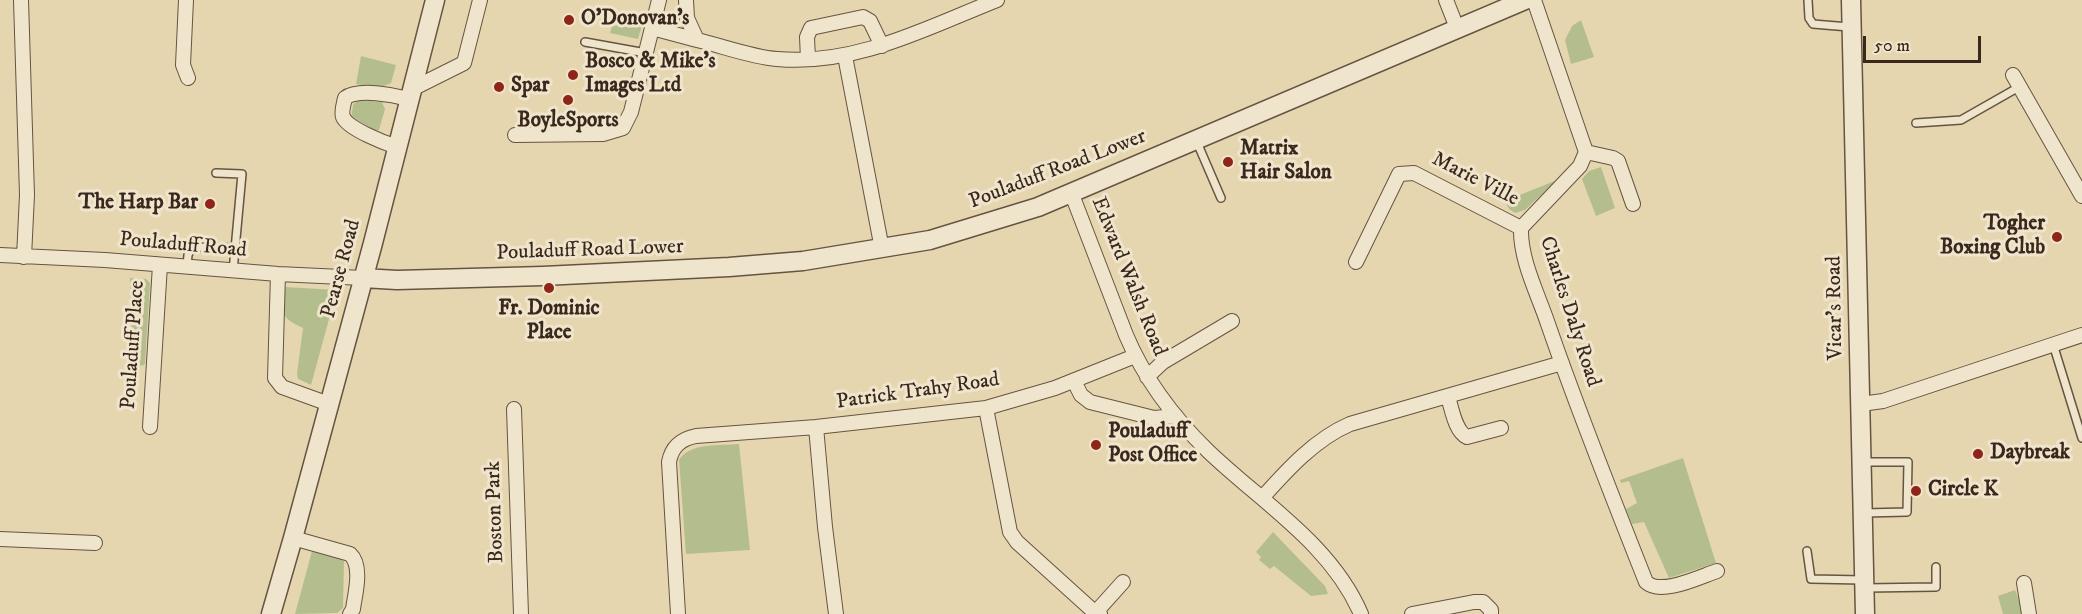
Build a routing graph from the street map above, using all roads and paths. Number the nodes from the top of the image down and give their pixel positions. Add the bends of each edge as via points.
1 (21, 0) edge
2 (186, 0) edge
3 (435, 0) edge
4 (480, 0) edge
5 (659, 0) edge
6 (686, 0) edge
7 (1446, 0) edge
8 (1525, 0) edge
9 (1534, 0) edge
10 (1808, 0) edge
11 (1851, 0) edge
12 (988, 2) edge
13 (1852, 27) junction
14 (652, 28) junction
15 (1457, 28) junction
16 (697, 40) junction
17 (585, 42) dead end
18 (882, 46) junction
19 (646, 53) junction
20 (845, 56) junction
21 (808, 59) junction
22 (188, 78) dead end
23 (2016, 81) joint
24 (411, 94) junction
25 (1916, 123) dead end
26 (515, 135) dead end
27 (1196, 139) junction
28 (397, 147) junction
29 (1586, 152) junction
30 (216, 173) dead end
31 (1071, 192) junction
32 (2082, 196) edge
33 (1221, 198) dead end
34 (1633, 204) dead end
35 (1521, 228) junction
36 (234, 248) junction
37 (882, 249) junction
38 (0, 255) edge
39 (24, 257) junction
40 (1356, 262) dead end
41 (160, 265) junction
42 (187, 267) junction
43 (233, 271) junction
44 (278, 274) junction
45 (363, 278) junction
46 (1232, 321) dead end
47 (2082, 335) edge
48 (2053, 344) junction
49 (1135, 356) junction
50 (1562, 363) junction
51 (1147, 377) junction
52 (1074, 381) junction
53 (1448, 397) junction
54 (328, 404) junction
55 (1861, 404) junction
56 (986, 408) junction
57 (514, 409) dead end
58 (1176, 416) junction
59 (150, 427) dead end
60 (816, 427) junction
61 (1501, 428) dead end
62 (2082, 438) edge
63 (1862, 462) junction
64 (1262, 498) junction
65 (1863, 513) junction
66 (293, 538) junction
67 (0, 539) edge
68 (95, 543) dead end
69 (1807, 551) dead end
70 (1936, 567) dead end
71 (1717, 571) dead end
72 (1123, 582) dead end
73 (2025, 583) dead end
74 (1865, 584) junction
75 (1098, 613) edge
76 (271, 614) edge
77 (350, 614) edge
78 (521, 614) edge
79 (678, 614) edge
80 (836, 614) edge
81 (1361, 614) edge
82 (1412, 614) edge
83 (1491, 614) edge
84 (1866, 614) edge
85 (2030, 614) edge

1 - 39 street via 27,191
2 - 22 street via 183,65
3 - 24 street, Pearse Road
4 - 24 street via 464,63
5 - 14 street
6 - 16 street via 687,18
7 - 15 street
8 - 15 street, Pouladuff Road Lower
9 - 29 street
10 - 13 lane via 1813,24
11 - 13 street, Vicar's Road
12 - 18 street
13 - 55 street, Vicar's Road
14 - 16 street
14 - 19 street
15 - 27 street, Pouladuff Road Lower
16 - 21 street via 770,58
17 - 19 lane
18 - 20 street
18 - 21 street via 870,21 863,17 812,28 807,37
19 - 26 street via 623,128 603,134
20 - 21 street
20 - 37 street
23 - 25 lane via 1961,120
23 - 32 street
24 - 28 street, Pearse Road
24 - 28 street via 353,94 345,98 342,114 348,123
27 - 31 street, Pouladuff Road Lower
27 - 33 lane
28 - 45 street, Pearse Road
29 - 34 street via 1618,161
29 - 35 street, Charles Daly Road via 1580,166
30 - 36 lane via 242,174
31 - 37 street, Pouladuff Road Lower via 978,227
31 - 49 street, Edward Walsh Road
35 - 40 street, Marie Ville via 1414,173 1400,174
35 - 50 street, Charles Daly Road via 1527,263
36 - 42 lane via 192,247
36 - 43 lane
37 - 45 street, Pouladuff Road Lower via 773,264 672,270
38 - 39 street, Pouladuff Road
39 - 41 street, Pouladuff Road
41 - 42 street, Pouladuff Road
41 - 59 street, Pouladuff Place
42 - 43 street, Pouladuff Road
43 - 44 street, Pouladuff Road
44 - 45 street, Pouladuff Road
44 - 54 street via 275,378 282,387
45 - 54 street, Pearse Road
46 - 51 street, Edward Walsh Road
47 - 48 street
48 - 55 street via 1883,401
48 - 62 lane
49 - 51 street, Edward Walsh Road
49 - 52 street, Patrick Trahy Road
50 - 53 street
50 - 71 street, Charles Daly Road via 1646,582 1665,588
51 - 58 street, Edward Walsh Road
52 - 56 street, Patrick Trahy Road
52 - 58 street via 1090,402 1154,418
53 - 61 street via 1464,436
53 - 64 street via 1336,430
54 - 66 street, Pearse Road
55 - 63 street, Vicar's Road
56 - 60 street, Patrick Trahy Road
56 - 75 street via 1010,532 1026,551
57 - 78 street, Boston Park
58 - 64 street, Edward Walsh Road via 1208,451
60 - 79 street, Patrick Trahy Road via 696,436 673,448 669,462
60 - 80 street
63 - 65 street, Vicar's Road
63 - 65 lane via 1908,462 1907,512
64 - 81 street, Edward Walsh Road via 1319,550
65 - 74 street, Vicar's Road
66 - 76 street, Pearse Road
66 - 77 street via 354,557 357,568
67 - 68 street
69 - 74 lane via 1811,579
70 - 74 lane via 1936,587
72 - 75 street
73 - 85 street
74 - 84 street, Vicar's Road
82 - 83 street via 1483,602

